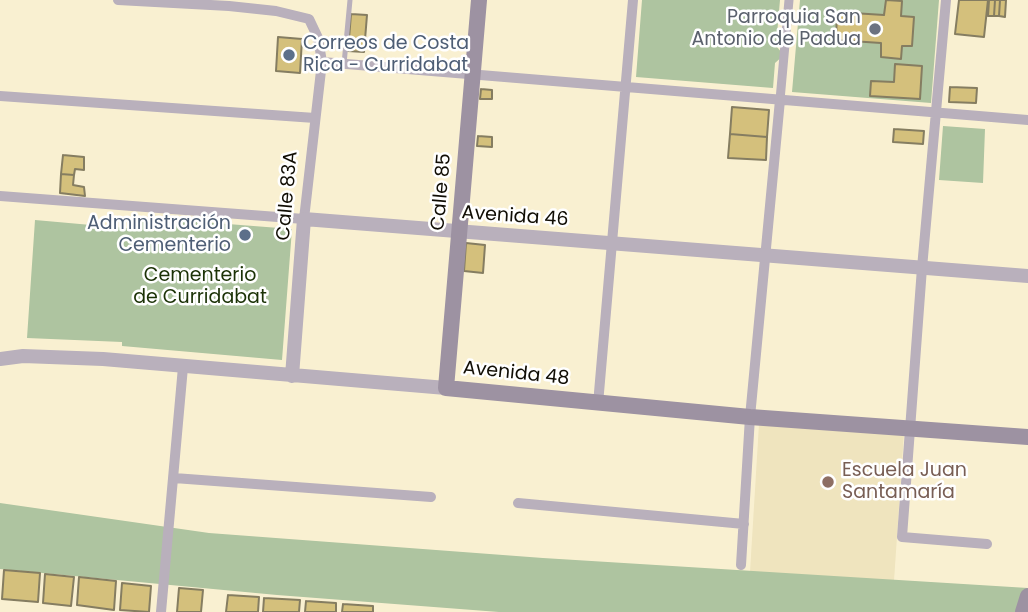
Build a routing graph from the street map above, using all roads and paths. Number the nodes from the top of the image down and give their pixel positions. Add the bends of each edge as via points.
1 (118, 0) edge
2 (350, 0) edge
3 (480, 0) edge
4 (633, 0) edge
5 (789, 0) edge
6 (946, 0) edge
7 (322, 62) junction
8 (344, 64) junction
9 (473, 76) junction
10 (624, 88) junction
11 (0, 96) edge
12 (779, 100) junction
13 (937, 112) junction
14 (315, 118) junction
15 (1028, 120) edge
16 (0, 196) edge
17 (304, 219) junction
18 (459, 233) junction
19 (610, 244) junction
20 (766, 256) junction
21 (922, 268) junction
22 (1028, 276) edge
23 (0, 359) edge
24 (183, 367) junction
25 (292, 376) junction
26 (446, 388) junction
27 (598, 404) junction
28 (750, 417) junction
29 (910, 428) junction
30 (1028, 436) edge
31 (174, 478) junction
32 (431, 497) dead end
33 (518, 503) dead end
34 (744, 524) junction
35 (987, 544) dead end
36 (741, 565) dead end
37 (1028, 596) edge
38 (161, 612) edge
39 (1023, 612) edge

1 - 7 street via 229,6 309,19
2 - 8 lane
3 - 9 main road, Calle 85
4 - 10 street
5 - 12 street
6 - 13 street
7 - 8 street
7 - 14 street, Calle 83A
8 - 9 street
9 - 10 street
9 - 18 main road, Calle 85
10 - 12 street
10 - 19 street
11 - 14 street
12 - 13 street
12 - 20 street
13 - 15 street
13 - 21 street
14 - 17 street, Calle 83A
16 - 17 street, Avenida 46
17 - 18 street, Avenida 46
17 - 25 street, Calle 83A
18 - 19 street, Avenida 46
18 - 26 main road, Calle 85
19 - 20 street, Avenida 46
19 - 27 street
20 - 21 street, Avenida 46
20 - 28 street
21 - 22 street, Avenida 46
21 - 29 street
23 - 24 street, Avenida 48 via 61,357
24 - 25 street, Avenida 48
24 - 31 street
25 - 26 street, Avenida 48
26 - 27 main road, Avenida 48
27 - 28 main road, Avenida 48
28 - 29 main road, Avenida 48
28 - 34 street
29 - 30 main road, Avenida 48
29 - 35 street via 902,537
31 - 32 street
31 - 38 street
33 - 34 street
34 - 36 street
37 - 39 main road

